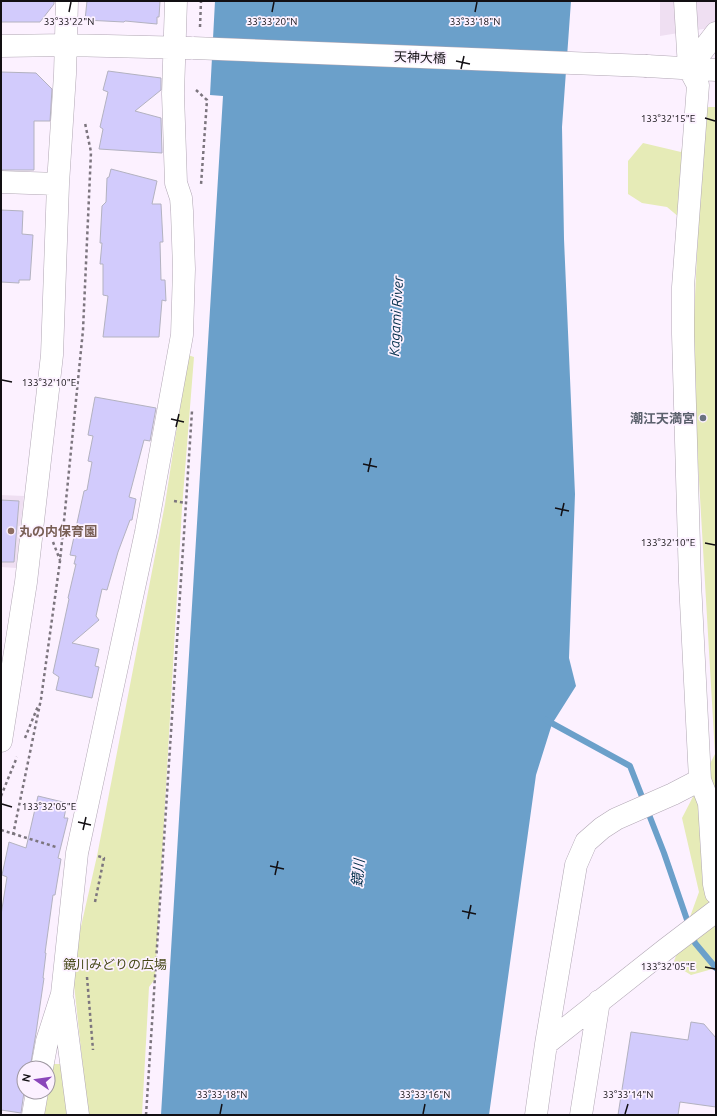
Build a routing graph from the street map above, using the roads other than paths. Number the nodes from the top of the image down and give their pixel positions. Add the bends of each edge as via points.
1 (67, 1) edge
2 (176, 1) edge
3 (685, 1) edge
4 (716, 33) edge
5 (66, 45) junction
6 (1, 46) edge
7 (184, 48) junction
8 (690, 68) junction
9 (716, 70) edge
10 (1, 182) edge
11 (58, 184) junction
12 (1, 741) edge
13 (700, 780) junction
14 (716, 893) edge
15 (716, 911) edge
16 (62, 994) junction
17 (599, 1001) junction
18 (546, 1044) junction
19 (43, 1060) edge
20 (36, 1100) edge
21 (33, 1115) edge
22 (78, 1115) edge
23 (536, 1115) edge
24 (581, 1115) edge

1 - 5 street
2 - 7 street
3 - 8 street
4 - 8 street
5 - 6 street, 天神大橋
5 - 7 street, 天神大橋
5 - 11 street
7 - 8 street, 天神大橋, bridge
7 - 16 street via 173,94 176,183 182,211 182,335 146,532 77,853
8 - 9 street, 天神大橋
8 - 13 street via 698,85 683,287 683,334 690,575
10 - 11 street
11 - 12 street via 52,355 26,582
13 - 14 street via 709,803
13 - 18 street via 616,819 586,842 576,865
15 - 17 street
16 - 19 street
16 - 22 street
17 - 18 street
17 - 24 street
18 - 23 street
20 - 21 street

